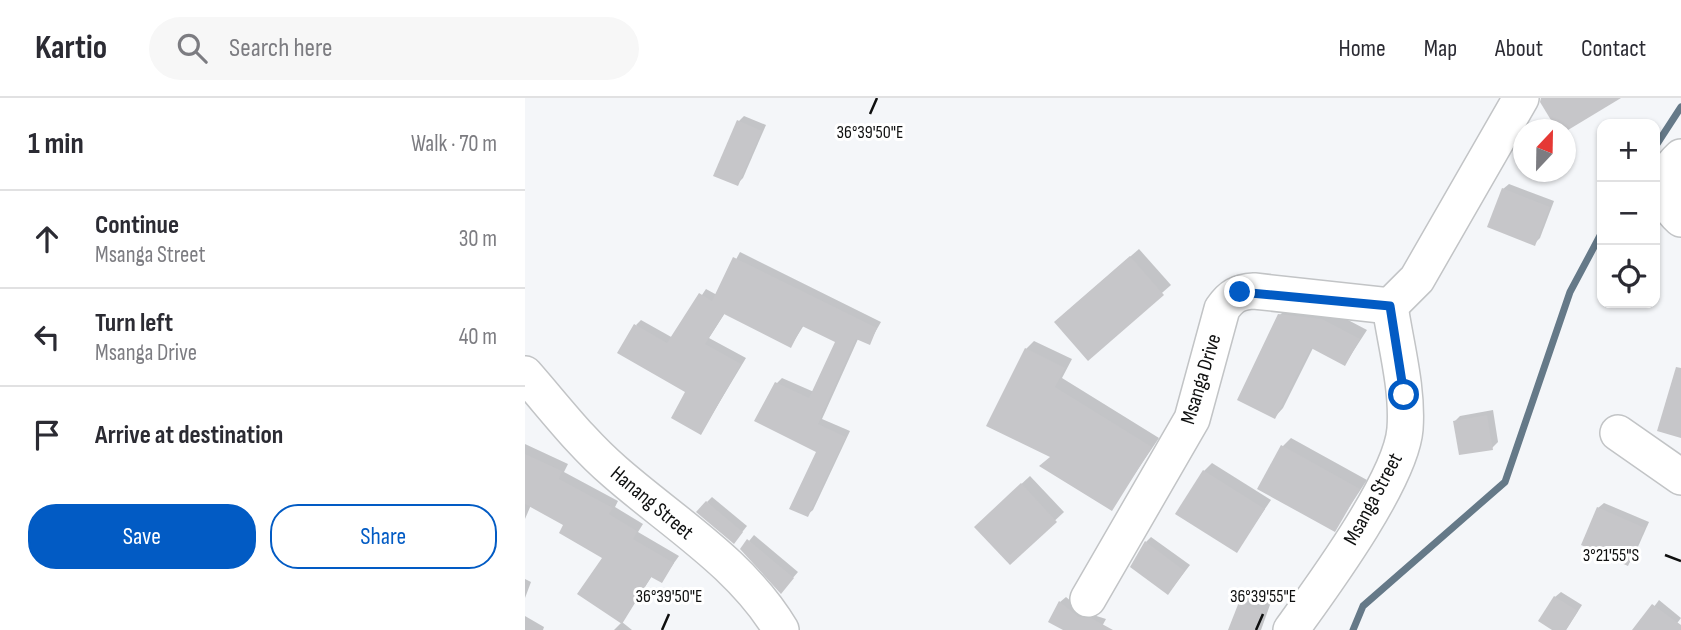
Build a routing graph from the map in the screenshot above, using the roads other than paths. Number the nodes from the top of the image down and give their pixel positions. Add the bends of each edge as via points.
1 (1521, 98) edge
2 (1681, 158) edge
3 (1681, 219) edge
4 (1390, 306) junction
5 (525, 374) edge
6 (1618, 433) dead end
7 (1681, 477) edge
8 (1088, 599) dead end
9 (781, 630) edge
10 (1291, 630) edge

1 - 4 street via 1417,279
2 - 3 street via 1668,174 1664,189 1669,206
4 - 8 street, Msanga Drive via 1254,291 1230,298 1222,309 1192,419
4 - 10 street, Msanga Street via 1405,431 1372,508
5 - 9 street, Hanang Street via 581,440 732,569
6 - 7 street

